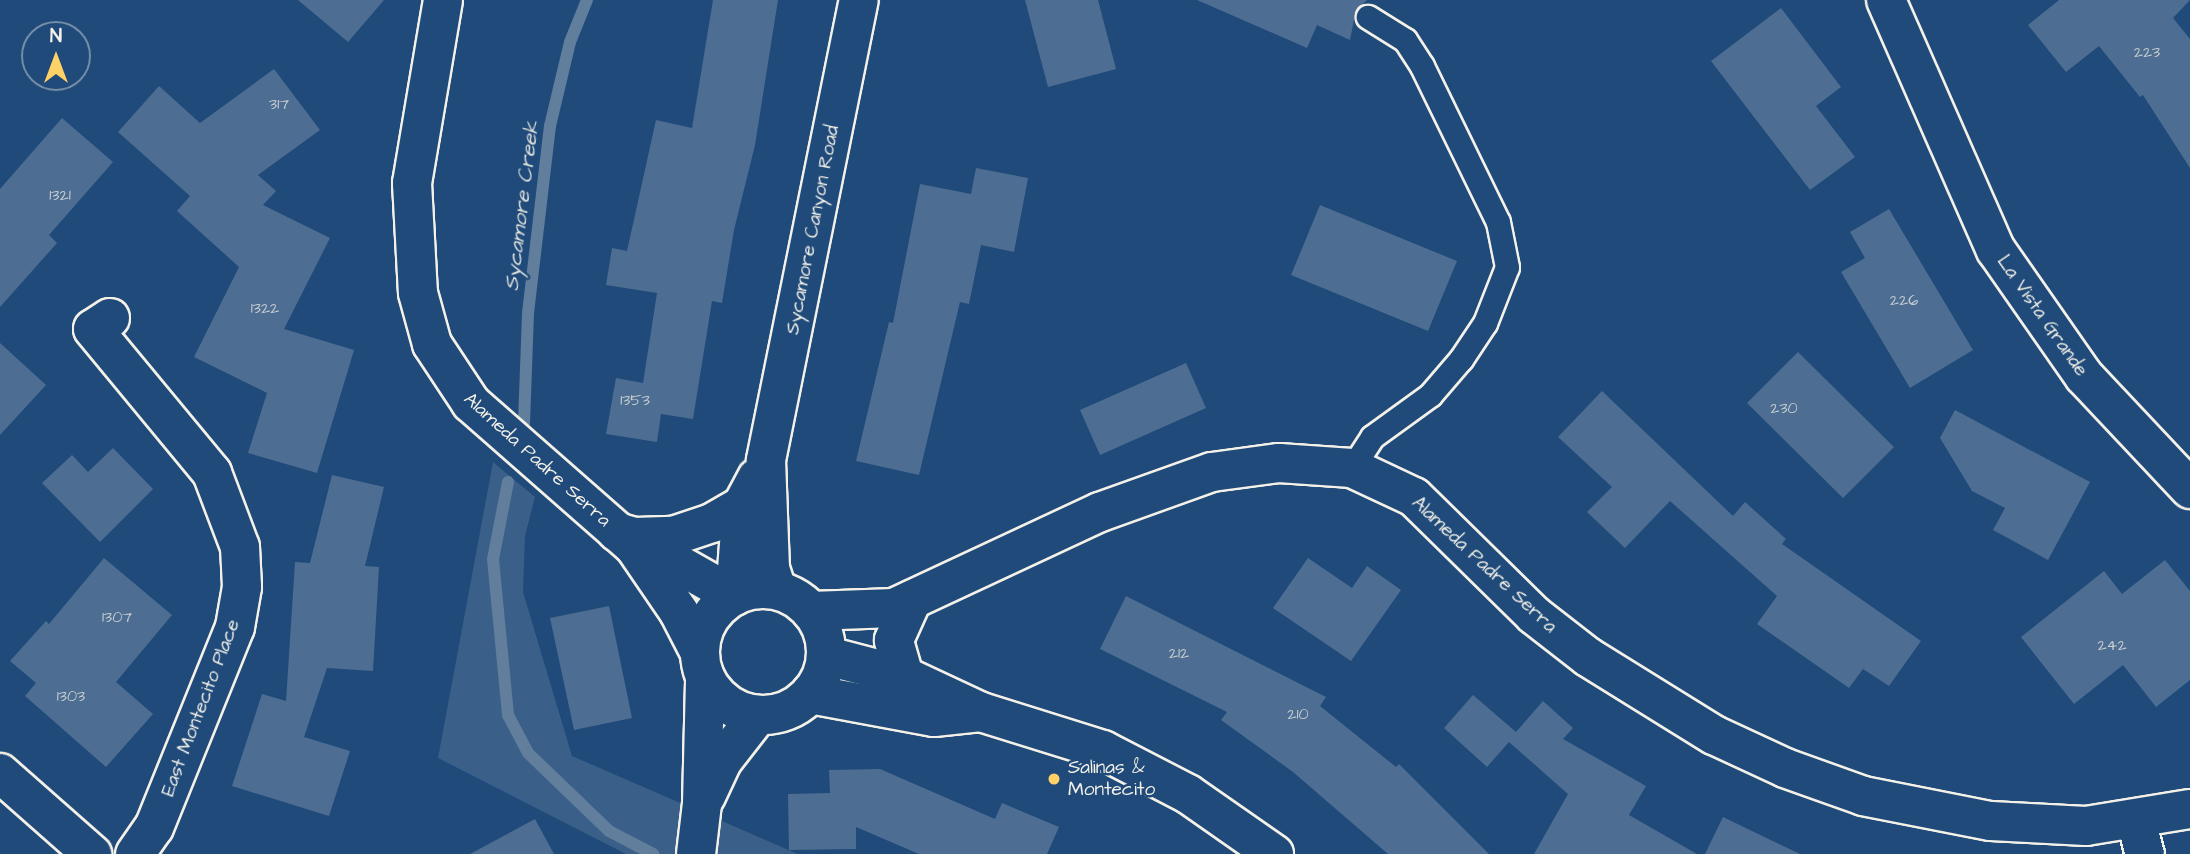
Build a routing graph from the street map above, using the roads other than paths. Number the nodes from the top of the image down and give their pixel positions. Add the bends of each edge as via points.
1 (443, 0) edge
2 (859, 0) edge
3 (1886, 0) edge
4 (1368, 17) dead end
5 (110, 318) dead end
6 (766, 460) junction
7 (1352, 468) junction
8 (2190, 489) edge
9 (742, 506) junction
10 (625, 539) junction
11 (777, 590) junction
12 (734, 595) junction
13 (903, 604) junction
14 (811, 611) junction
15 (827, 655) junction
16 (703, 665) junction
17 (904, 676) junction
18 (810, 694) junction
19 (981, 712) junction
20 (758, 715) junction
21 (0, 772) edge
22 (702, 804) junction
23 (2190, 809) edge
24 (2141, 837) edge
25 (92, 854) edge
26 (135, 854) edge
27 (696, 854) edge
28 (1273, 854) edge

1 - 10 street, Alameda Padre Serra via 412,183 413,256 425,324 443,365 471,402
2 - 6 street, Sycamore Canyon Road
3 - 8 street, La Vista Grande via 2003,261 2084,376
4 - 7 lane via 1405,40 1422,66 1498,222 1507,267 1485,323 1461,359 1430,395 1372,436
5 - 26 street, East Montecito Place via 93,330 212,473 230,509 241,561 235,627 154,827
6 - 9 street, Sycamore Canyon Road
6 - 11 street, Sycamore Canyon Road via 770,569
7 - 13 street, Alameda Padre Serra via 1279,463 1212,472 1100,512
7 - 24 street, Alameda Padre Serra via 1414,497 1534,615 1587,657 1671,711 1750,753 1850,792 1938,814
9 - 10 street via 712,523 673,536
9 - 12 street, Sycamore Canyon Road
10 - 12 street, Alameda Padre Serra
10 - 16 street, Alameda Padre Serra via 679,612
11 - 12 street
11 - 14 street
12 - 16 street via 707,623
13 - 14 street, Alameda Padre Serra
13 - 15 street, Alameda Padre Serra via 873,632
13 - 17 street via 894,640
14 - 15 street via 821,626
15 - 17 street
15 - 18 street
16 - 20 street via 727,703
16 - 22 street
17 - 19 street
18 - 19 street via 934,716
18 - 20 street via 786,711
19 - 28 street via 1104,750 1188,793
20 - 22 street via 723,760
21 - 25 street
22 - 27 street
23 - 24 street, Alameda Padre Serra

